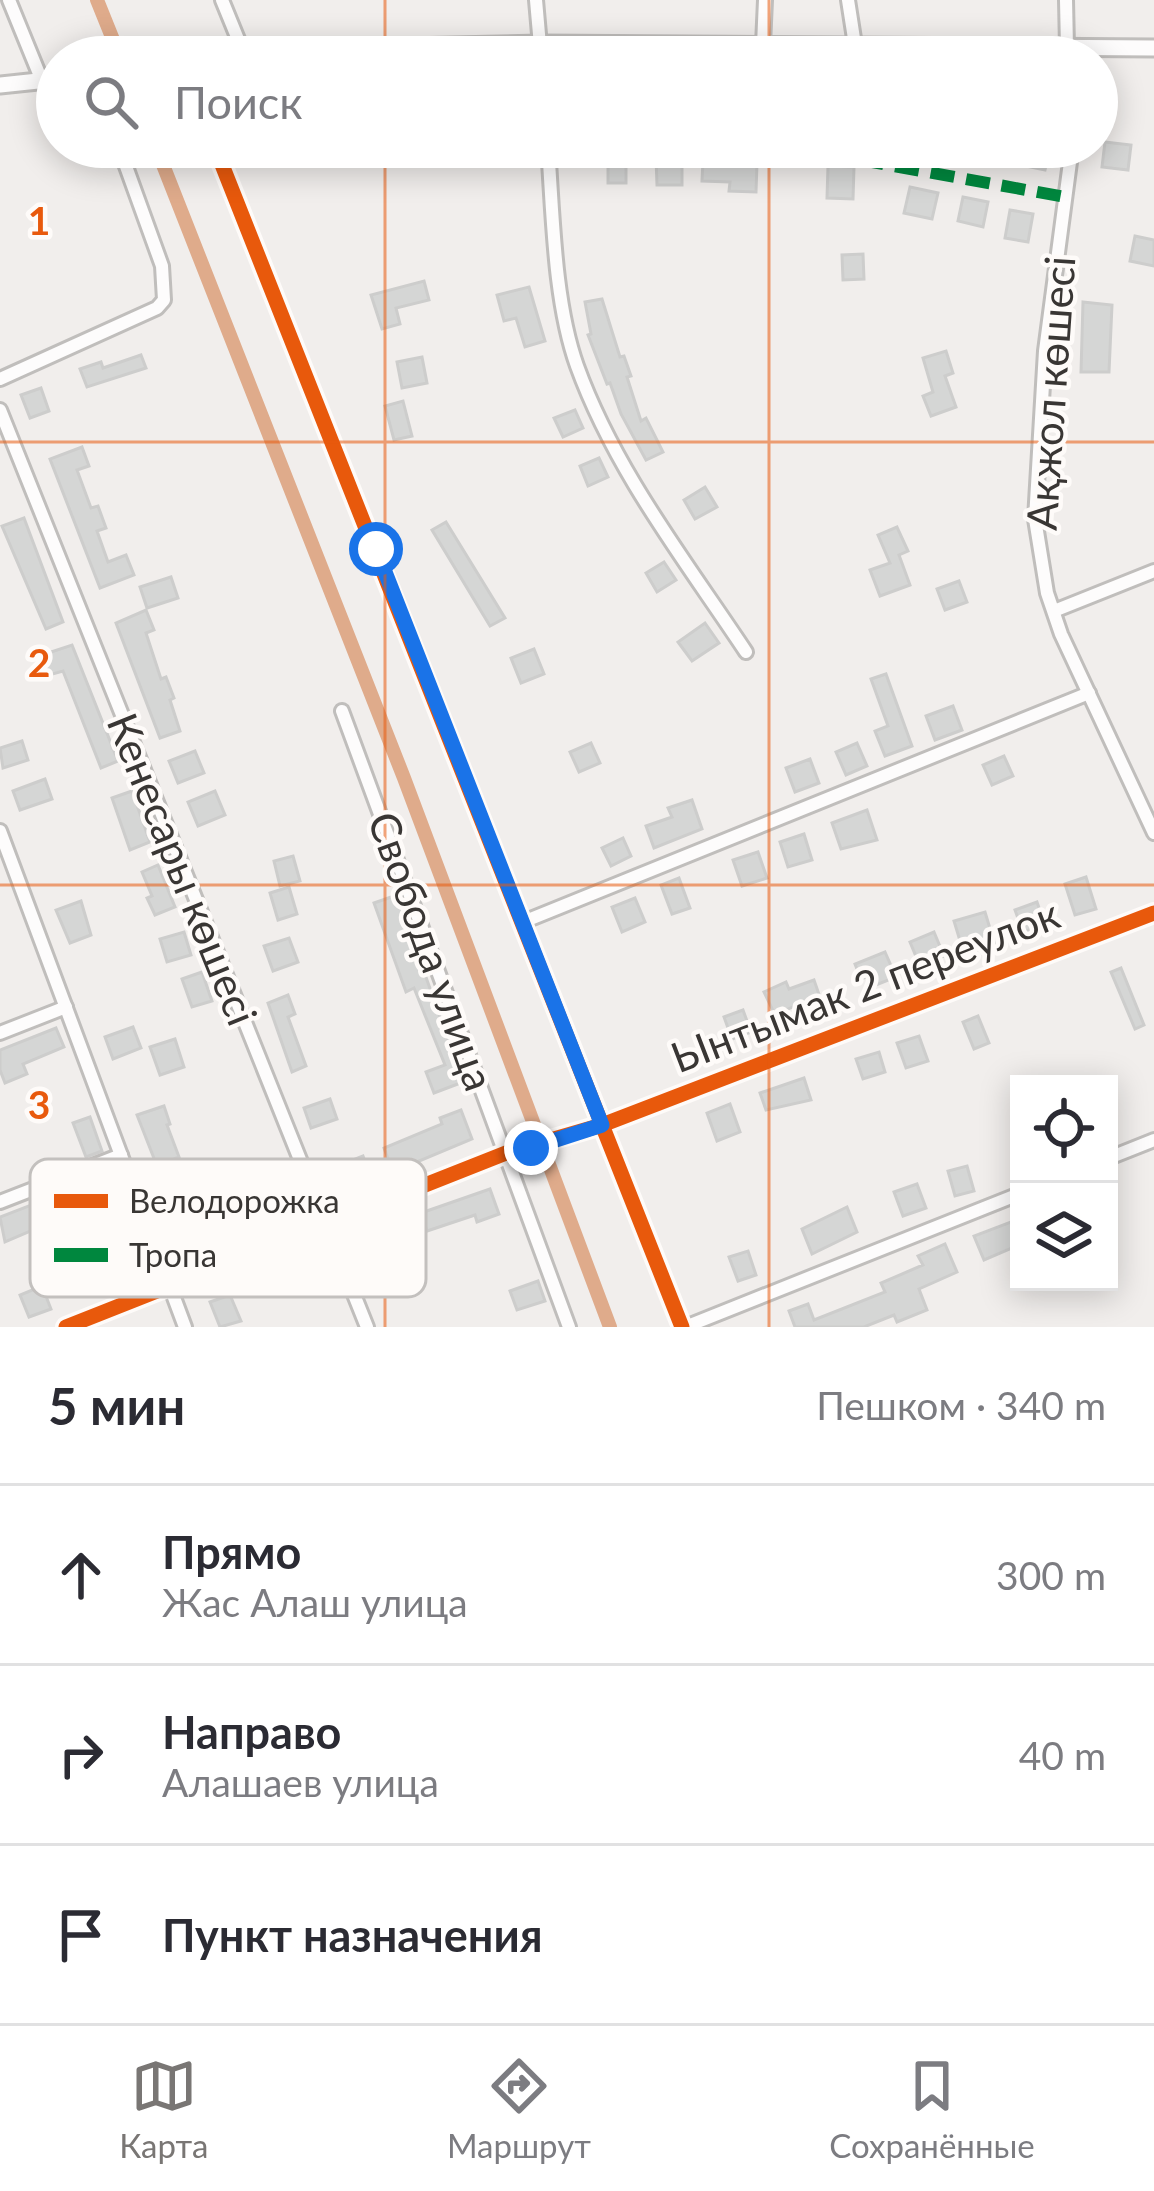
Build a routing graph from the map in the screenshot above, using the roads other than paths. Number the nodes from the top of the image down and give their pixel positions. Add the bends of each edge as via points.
1 (9, 0) edge
2 (222, 0) edge
3 (536, 0) edge
4 (765, 0) edge
5 (848, 0) edge
6 (1066, 0) edge
7 (230, 36) edge
8 (540, 36) edge
9 (763, 36) edge
10 (854, 36) edge
11 (1067, 36) edge
12 (1154, 48) edge
13 (1118, 50) edge
14 (36, 53) edge
15 (36, 81) edge
16 (0, 85) edge
17 (127, 168) edge
18 (222, 168) edge
19 (550, 168) edge
20 (1069, 168) edge
21 (0, 379) edge
22 (0, 410) edge
23 (1154, 571) edge
24 (1054, 611) junction
25 (746, 652) dead end
26 (1089, 693) junction
27 (342, 711) dead end
28 (1149, 809) edge
29 (0, 831) edge
30 (1154, 832) edge
31 (6, 866) edge
32 (1154, 913) edge
33 (523, 922) junction
34 (66, 1007) junction
35 (0, 1033) edge
36 (602, 1125) junction
37 (1154, 1140) edge
38 (506, 1153) junction
39 (1118, 1154) edge
40 (121, 1155) junction
41 (111, 1159) edge
42 (122, 1159) edge
43 (299, 1159) edge
44 (426, 1184) edge
45 (30, 1190) edge
46 (1010, 1198) edge
47 (0, 1202) edge
48 (140, 1297) edge
49 (174, 1297) edge
50 (355, 1297) edge
51 (66, 1327) edge
52 (185, 1327) edge
53 (367, 1327) edge
54 (569, 1327) edge
55 (684, 1327) edge

1 - 14 street
2 - 7 street
3 - 8 street
4 - 9 street
5 - 10 street
6 - 11 street
12 - 13 street
15 - 16 street
17 - 21 street via 162,266 164,300
18 - 33 street
19 - 25 street via 576,364 620,462
20 - 24 street, Ақжол көшесі via 1045,351 1035,519
22 - 43 street, Кенесары көшесі
23 - 24 street
24 - 26 street, Ақжол көшесі
26 - 28 street, Ақжол көшесі
26 - 33 street
27 - 38 street, Свобода улица
28 - 30 street, Ақжол көшесі
29 - 31 street
31 - 34 street
32 - 36 street, Ынтымак 2 переулок
33 - 36 street
34 - 35 street
34 - 40 street
36 - 38 street, Ынтымак 2 переулок
36 - 55 street
37 - 39 street
38 - 44 street, Ынтымак 2 переулок
38 - 54 street, Свобода улица
40 - 41 street
40 - 42 street
45 - 47 street
46 - 55 street
48 - 51 street, Ынтымак 2 переулок
49 - 52 street
50 - 53 street, Кенесары көшесі

